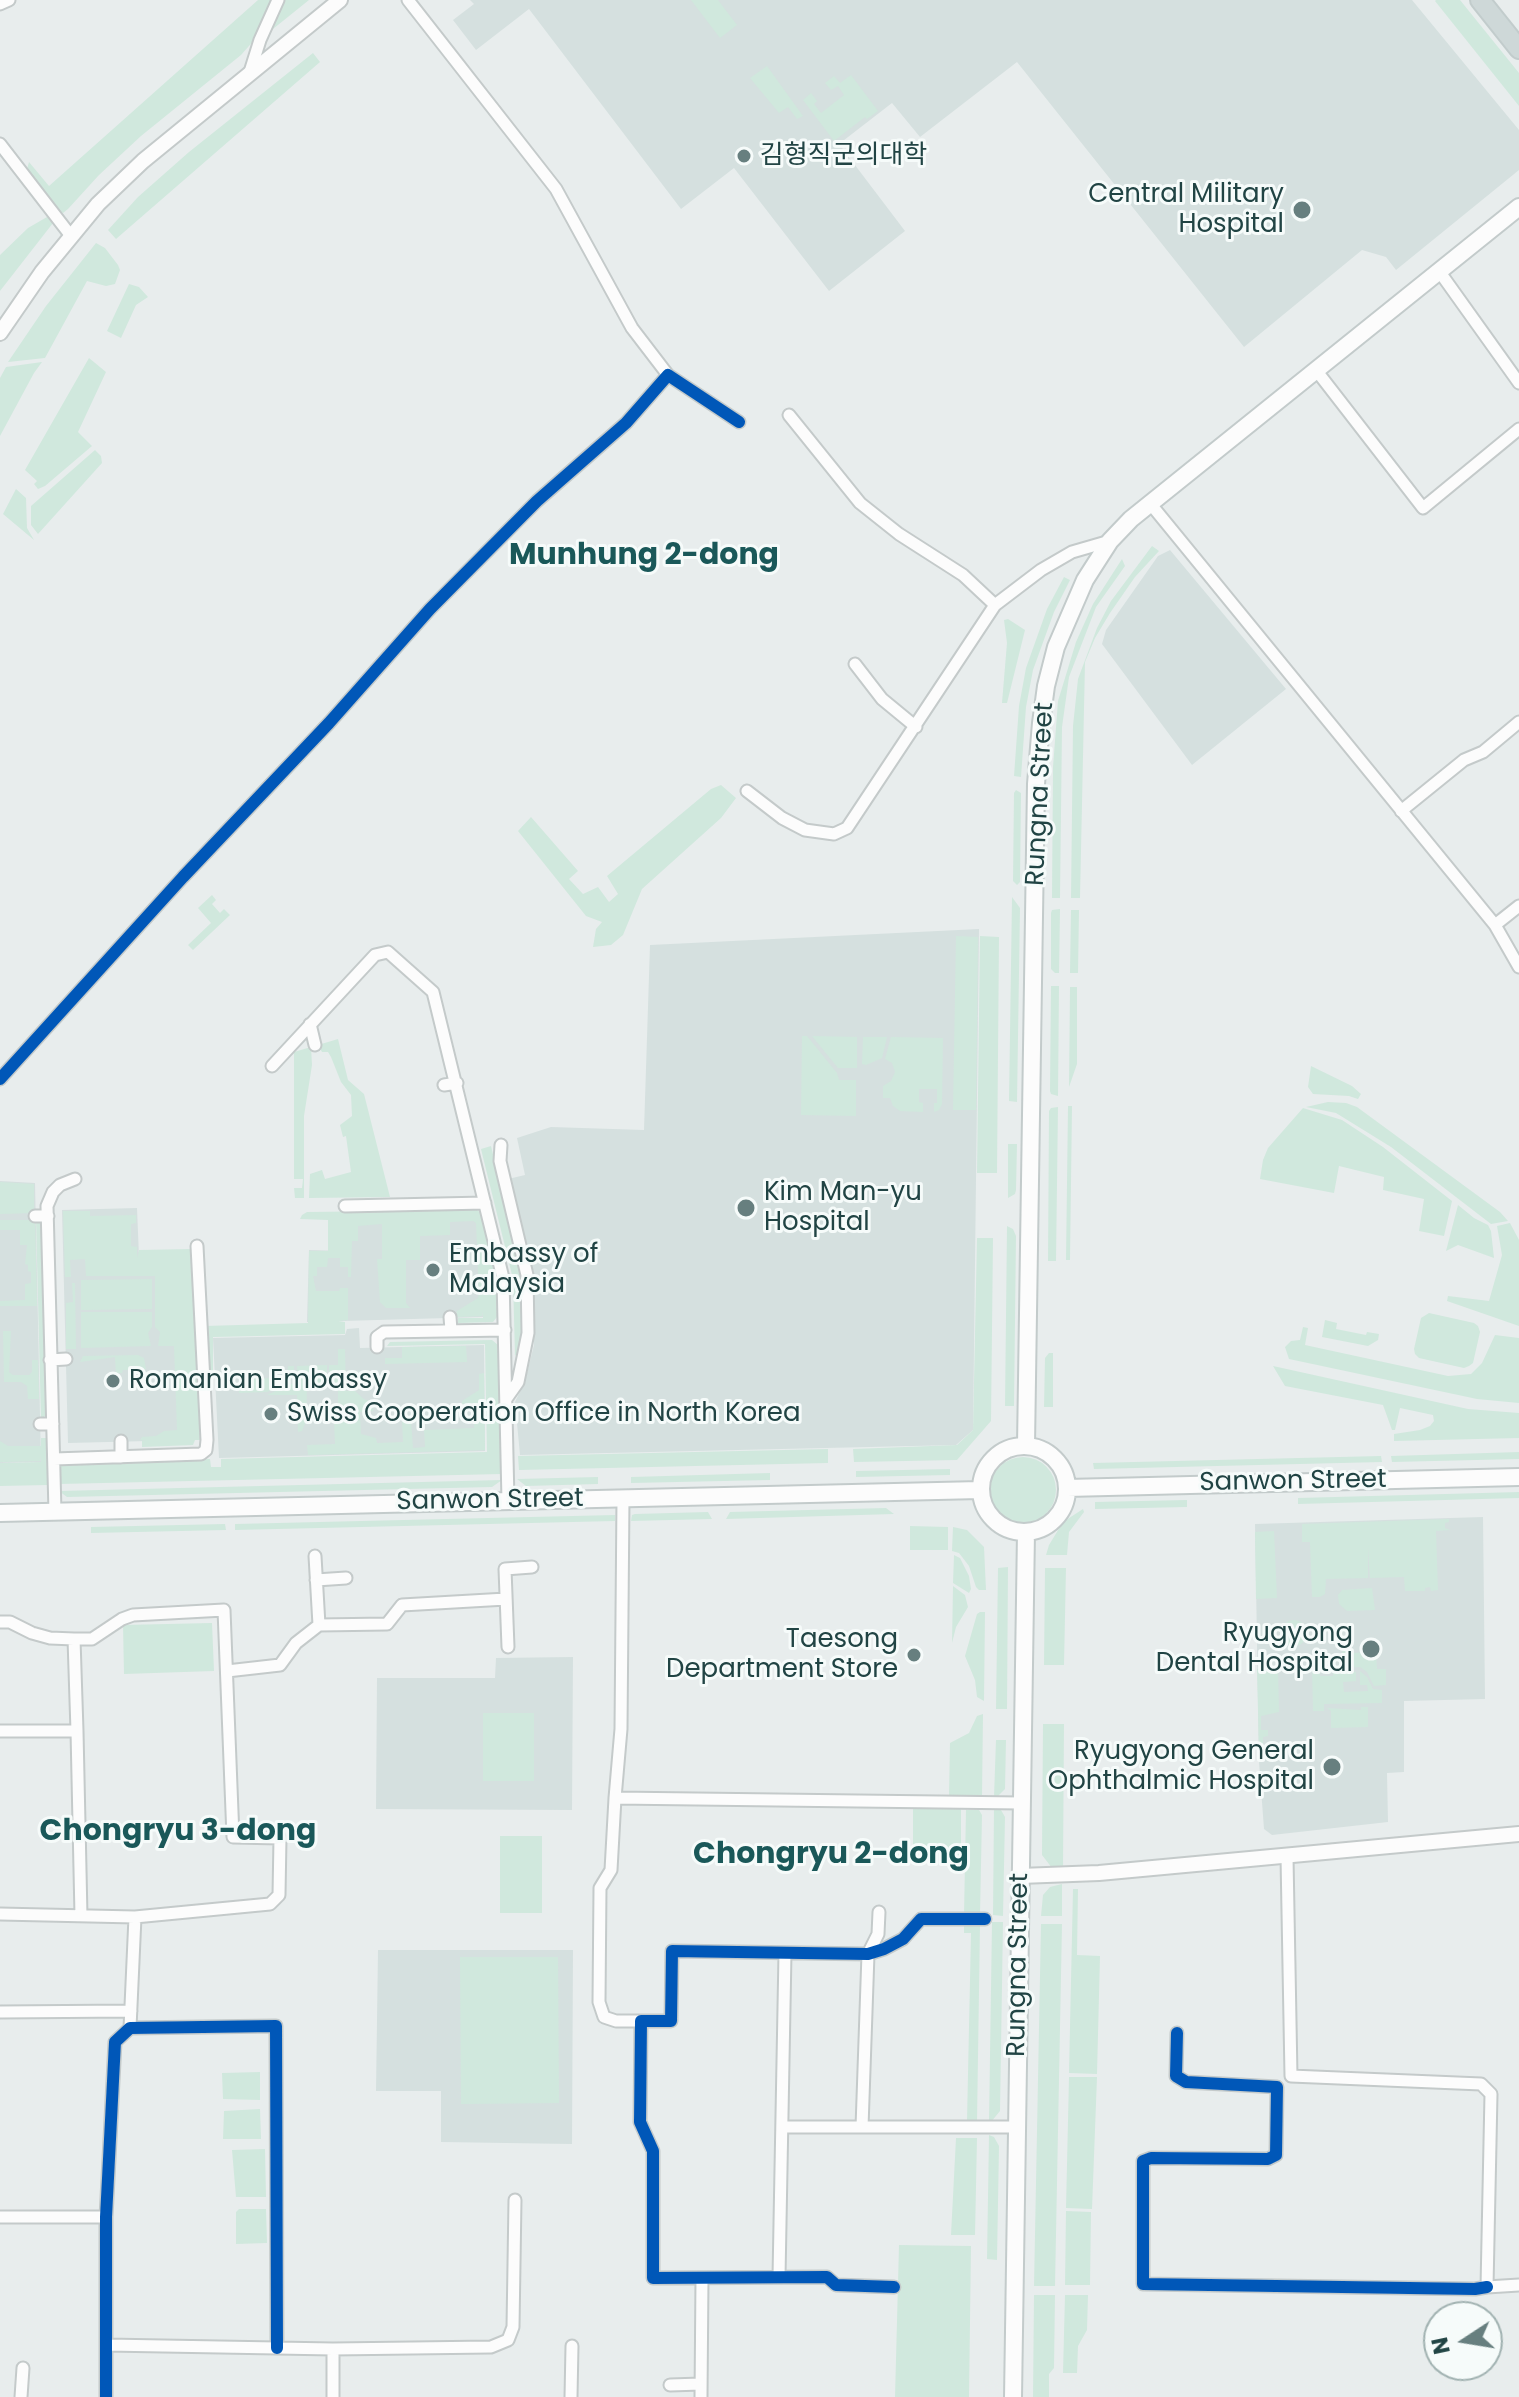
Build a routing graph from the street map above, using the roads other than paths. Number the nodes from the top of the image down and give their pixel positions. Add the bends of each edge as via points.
1 (9, 0) edge
2 (278, 0) edge
3 (340, 0) edge
4 (408, 0) edge
5 (1480, 0) edge
6 (0, 4) edge
7 (1519, 49) edge
8 (250, 72) junction
9 (0, 144) edge
10 (1519, 207) edge
11 (71, 236) junction
12 (1439, 271) junction
13 (2, 323) edge
14 (1316, 370) junction
15 (668, 375) junction
16 (1519, 383) edge
17 (789, 415) dead end
18 (739, 422) dead end
19 (1519, 429) edge
20 (1149, 502) junction
21 (1110, 541) junction
22 (995, 605) junction
23 (855, 664) dead end
24 (1519, 722) edge
25 (916, 727) junction
26 (747, 791) dead end
27 (1401, 811) junction
28 (1519, 906) edge
29 (1495, 925) junction
30 (1519, 967) edge
31 (310, 1024) junction
32 (315, 1045) dead end
33 (272, 1066) dead end
34 (0, 1079) edge
35 (501, 1145) dead end
36 (75, 1179) dead end
37 (485, 1203) junction
38 (345, 1206) dead end
39 (197, 1246) dead end
40 (450, 1317) dead end
41 (451, 1330) junction
42 (505, 1330) junction
43 (377, 1347) dead end
44 (66, 1359) dead end
45 (50, 1360) junction
46 (506, 1399) junction
47 (121, 1441) dead end
48 (1026, 1445) junction
49 (121, 1457) junction
50 (54, 1459) junction
51 (1519, 1477) edge
52 (1067, 1488) junction
53 (980, 1490) junction
54 (623, 1498) junction
55 (508, 1501) junction
56 (55, 1512) junction
57 (0, 1513) edge
58 (1026, 1532) junction
59 (315, 1556) dead end
60 (532, 1567) dead end
61 (346, 1578) dead end
62 (316, 1580) junction
63 (506, 1599) junction
64 (0, 1622) edge
65 (319, 1625) junction
66 (74, 1639) junction
67 (508, 1647) dead end
68 (227, 1671) junction
69 (0, 1731) edge
70 (77, 1731) junction
71 (615, 1798) junction
72 (1021, 1803) junction
73 (1519, 1834) edge
74 (1287, 1857) junction
75 (1020, 1876) junction
76 (879, 1912) dead end
77 (0, 1914) edge
78 (81, 1916) junction
79 (135, 1917) junction
80 (985, 1919) dead end
81 (785, 1953) junction
82 (868, 1954) junction
83 (131, 2011) junction
84 (0, 2012) edge
85 (641, 2021) junction
86 (130, 2028) junction
87 (1177, 2033) dead end
88 (1291, 2076) junction
89 (1277, 2087) junction
90 (782, 2127) junction
91 (862, 2127) junction
92 (1017, 2127) junction
93 (515, 2200) dead end
94 (0, 2217) edge
95 (106, 2217) junction
96 (779, 2277) junction
97 (702, 2278) junction
98 (1519, 2285) edge
99 (894, 2287) dead end
100 (1487, 2287) junction
101 (107, 2345) junction
102 (572, 2346) dead end
103 (277, 2348) junction
104 (333, 2349) junction
105 (23, 2368) dead end
106 (670, 2385) dead end
107 (701, 2391) edge
108 (21, 2397) edge
109 (106, 2397) edge
110 (333, 2397) edge
111 (571, 2397) edge
112 (1013, 2397) edge

1 - 6 street
2 - 8 street
3 - 8 street
4 - 15 street via 556,189 632,328
5 - 7 main road
8 - 11 street via 143,161
9 - 11 street
10 - 12 main road, Rungna Street
11 - 13 street
12 - 14 main road, Rungna Street
12 - 16 street
14 - 19 street via 1423,508
14 - 20 main road, Rungna Street
15 - 18 street
15 - 34 street via 626,423 537,501 430,609
17 - 22 street via 860,503 963,575
20 - 21 main road, Rungna Street
20 - 27 street
21 - 22 street via 1072,552
21 - 48 main road, Rungna Street via 1085,580 1056,647 1041,723
22 - 25 street
23 - 25 street via 882,699
24 - 27 street
25 - 26 street via 847,828 834,834 805,830
27 - 29 street
28 - 29 street
29 - 30 street
31 - 32 street
31 - 33 street
31 - 37 street via 375,955 388,952 433,992 450,1084
35 - 46 street via 500,1161 527,1275 528,1333 518,1382
36 - 45 street via 53,1192 42,1216
37 - 38 street
37 - 42 street via 503,1278
39 - 49 street via 213,1440 201,1454
40 - 41 street
41 - 42 street
41 - 43 street via 384,1332 377,1337
42 - 46 street
44 - 45 street
45 - 50 street via 46,1424
46 - 55 street
47 - 49 street
48 - 52 main road via 1057,1460
48 - 53 main road via 994,1457
49 - 50 street
50 - 56 street
51 - 52 main road, Sanwon Street
52 - 58 main road via 1052,1523
53 - 54 main road, Sanwon Street
53 - 58 main road via 992,1518 1013,1531
54 - 55 main road, Sanwon Street
54 - 71 street via 621,1729
55 - 56 main road, Sanwon Street
56 - 57 main road, Sanwon Street
58 - 72 main road, Rungna Street
59 - 62 street
60 - 63 street via 505,1569
61 - 62 street
62 - 65 street
63 - 65 street via 402,1605 387,1624
63 - 67 street
64 - 66 street via 50,1638
65 - 68 street via 280,1665
66 - 68 street via 92,1639 133,1615 224,1610
66 - 70 street
68 - 79 street via 233,1837 280,1838 279,1895 270,1904
69 - 70 street
70 - 78 street
71 - 72 street
71 - 85 street via 611,1870 600,1888 599,2002 604,2017
72 - 75 main road, Rungna Street
73 - 74 street
74 - 75 street
74 - 88 street
75 - 92 main road, Rungna Street
76 - 82 street via 878,1934
77 - 78 street
78 - 79 street
79 - 83 street
80 - 82 street via 921,1919 903,1939
81 - 82 street
81 - 85 street via 672,1951 671,2021
81 - 90 street
82 - 91 street
83 - 84 street
83 - 86 street
85 - 97 street via 640,2122 653,2151 653,2278
86 - 95 street via 115,2042
86 - 103 street via 276,2026
87 - 89 street via 1176,2076 1186,2082
88 - 89 street
88 - 100 street via 1481,2084 1491,2094
89 - 100 street via 1276,2155 1143,2161 1143,2284
90 - 91 street
90 - 96 street
91 - 92 street
92 - 112 main road, Rungna Street
93 - 104 street via 513,2327 508,2340 491,2347
94 - 95 street
95 - 101 street
96 - 97 street
96 - 99 street via 827,2277 836,2285
97 - 107 street
98 - 100 street
101 - 103 street
101 - 109 street
102 - 111 street
103 - 104 street
104 - 110 street
105 - 108 street
106 - 107 street

